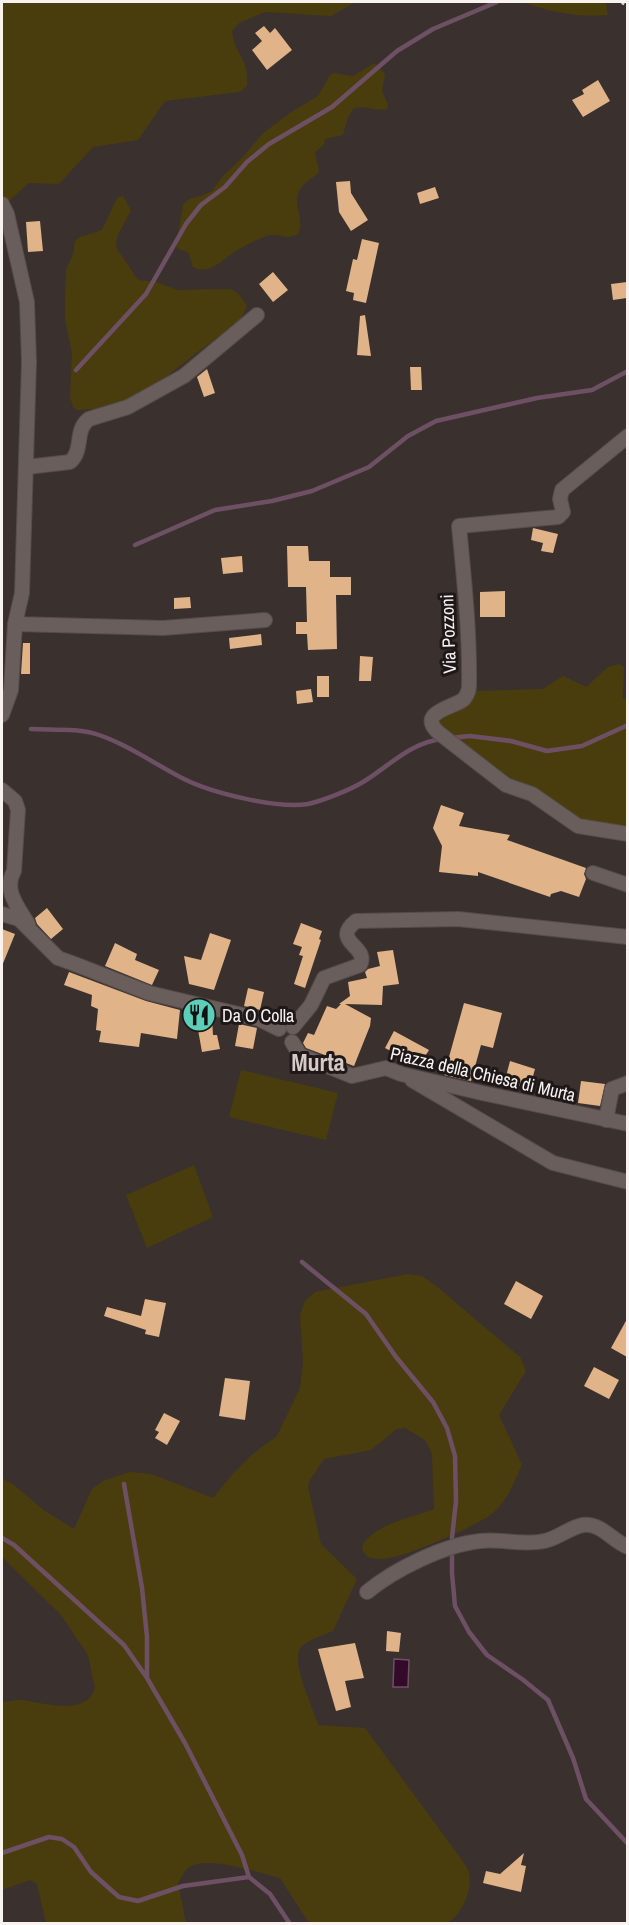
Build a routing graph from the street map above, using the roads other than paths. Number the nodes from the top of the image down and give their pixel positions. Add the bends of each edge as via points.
1 (2, 204) edge
2 (257, 315) dead end
3 (627, 435) edge
4 (27, 467) junction
5 (265, 620) dead end
6 (15, 624) junction
7 (2, 715) edge
8 (2, 790) edge
9 (627, 834) edge
10 (593, 873) dead end
11 (627, 885) edge
12 (2, 914) edge
13 (30, 929) junction
14 (627, 937) edge
15 (286, 1028) junction
16 (401, 1074) junction
17 (627, 1083) edge
18 (606, 1120) junction
19 (627, 1124) edge
20 (627, 1182) edge
21 (627, 1547) edge
22 (367, 1592) dead end

1 - 4 street via 27,302
2 - 4 street via 184,376 128,407 85,422 80,429 78,452 70,462
3 - 9 street, Via Pozzoni via 562,490 563,512 558,517 459,526 469,688 464,699 439,710 433,718 435,730 506,785 532,794 578,826
4 - 6 street via 22,593
5 - 6 street via 163,628
6 - 7 street via 11,690
8 - 13 street via 15,801 18,810 14,871 8,888
10 - 11 street
12 - 13 street via 19,919
13 - 15 street via 58,958 81,967 149,993
14 - 15 street via 458,919 356,921 346,935 362,954 360,965 324,978 311,1005
15 - 16 street, Piazza della Chiesa di Murta via 297,1034 292,1042 300,1054 352,1076 379,1068
16 - 18 street, Piazza della Chiesa di Murta
16 - 20 street via 553,1163
17 - 18 street via 612,1089
18 - 19 street, Piazza della Chiesa di Murta
21 - 22 street via 600,1528 583,1525 545,1541 481,1540 445,1550 399,1571

